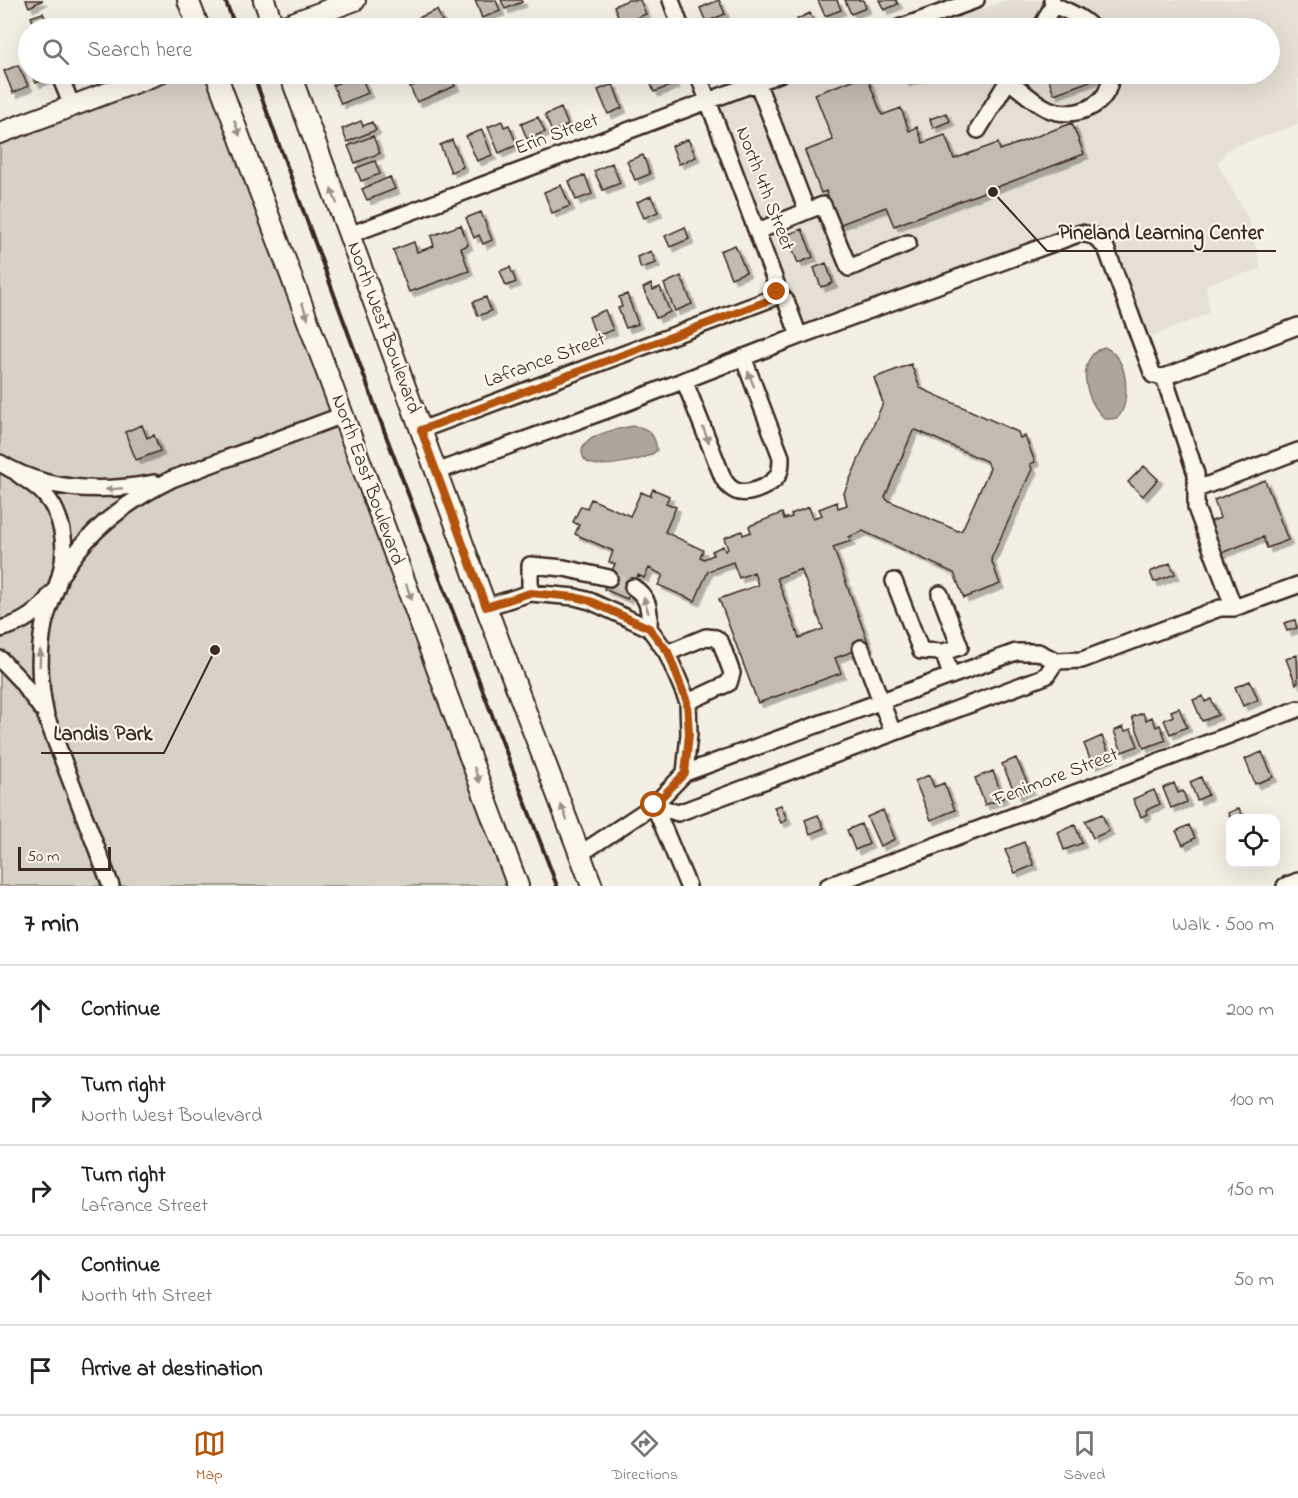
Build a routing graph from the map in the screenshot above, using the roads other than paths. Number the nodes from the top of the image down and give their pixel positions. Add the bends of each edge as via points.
1 (188, 0) edge
2 (264, 0) edge
3 (355, 0) edge
4 (670, 0) edge
5 (976, 0) edge
6 (1052, 3) edge
7 (195, 18) edge
8 (270, 18) edge
9 (306, 18) edge
10 (677, 18) edge
11 (926, 18) edge
12 (1045, 18) edge
13 (1079, 18) edge
14 (62, 84) edge
15 (131, 84) edge
16 (220, 84) edge
17 (294, 84) edge
18 (702, 84) edge
19 (752, 84) edge
20 (758, 84) edge
21 (1006, 84) edge
22 (1018, 84) edge
23 (1108, 84) edge
24 (708, 100) junction
25 (72, 106) junction
26 (978, 130) dead end
27 (0, 133) edge
28 (807, 212) junction
29 (758, 231) junction
30 (349, 235) junction
31 (908, 243) dead end
32 (777, 292) junction
33 (1298, 326) edge
34 (799, 336) junction
35 (743, 357) junction
36 (1164, 377) junction
37 (684, 380) junction
38 (343, 415) junction
39 (421, 430) junction
40 (1298, 451) edge
41 (0, 463) edge
42 (11, 471) edge
43 (436, 472) junction
44 (172, 479) junction
45 (1197, 489) junction
46 (58, 580) junction
47 (894, 581) dead end
48 (1298, 585) edge
49 (633, 587) tunnel mouth
50 (530, 593) junction
51 (940, 594) dead end
52 (590, 601) junction
53 (486, 607) junction
54 (1234, 608) junction
55 (649, 628) junction
56 (0, 629) edge
57 (861, 648) dead end
58 (668, 652) junction
59 (943, 652) junction
60 (0, 659) edge
61 (1056, 661) junction
62 (951, 675) junction
63 (881, 701) junction
64 (687, 702) junction
65 (1298, 709) edge
66 (46, 716) junction
67 (893, 733) junction
68 (685, 773) junction
69 (654, 805) junction
70 (580, 855) junction
71 (1298, 881) edge
72 (111, 886) edge
73 (518, 886) edge
74 (592, 886) edge
75 (688, 886) edge
76 (828, 886) edge
77 (1285, 886) edge

1 - 7 main road
2 - 8 main road
3 - 9 main road
4 - 10 street
5 - 11 street
6 - 12 street
6 - 13 street
14 - 25 street
15 - 25 main road
16 -> 38 main road, North East Boulevard
30 -> 17 main road, North West Boulevard
18 - 24 street, North 4th Street
19 - 24 street, Erin Street
20 - 28 street
21 - 26 street
22 - 23 street via 1045,108 1067,114 1098,104
24 - 29 street, North 4th Street
24 - 30 street, Erin Street
25 - 27 main road
28 - 29 street
28 - 31 street via 823,205 849,268
29 - 32 street, North 4th Street
30 - 39 main road, North West Boulevard
32 - 34 street, North 4th Street via 786,302
32 - 39 street, Lafrance Street via 770,300
33 - 36 street
34 - 35 street
34 - 36 street via 1081,233 1094,236 1106,248 1153,375
35 - 37 street
37 -> 35 street via 729,488 750,492 764,487 776,478 781,457
36 - 45 street via 1196,474
37 - 43 street
38 - 44 street
38 -> 73 main road, North East Boulevard
39 - 43 main road, North West Boulevard
40 - 45 street
41 - 42 street
44 -> 42 street via 92,489 60,486
42 - 46 street via 44,494 60,520 63,545
43 - 53 main road, North West Boulevard
44 - 46 street via 110,517 76,551
45 - 54 street via 1196,508
46 - 56 street via 48,599 31,615
66 -> 46 street via 40,675 41,641
47 - 59 street via 921,651
48 - 54 street
55 -> 49 street via 648,605
50 - 52 street
50 - 52 street via 530,565 564,568 603,576
50 - 53 street
51 - 59 street via 960,647
52 - 55 street
70 -> 53 main road, North West Boulevard
54 - 61 street via 1220,608 1082,660
55 - 58 street
57 - 63 street
58 - 64 street
58 - 64 street via 706,637 721,643 732,673 729,683
59 - 62 street
60 - 66 street
61 - 62 street via 1038,652 1016,652
61 - 67 street via 1046,676
62 - 63 street
63 - 67 street
63 - 68 street
64 - 68 street
65 - 76 street, Fenimore Street
66 - 72 street
67 - 69 street via 678,813
68 - 69 street
69 - 70 street
69 - 75 street
70 - 74 main road, North West Boulevard
71 - 77 street

